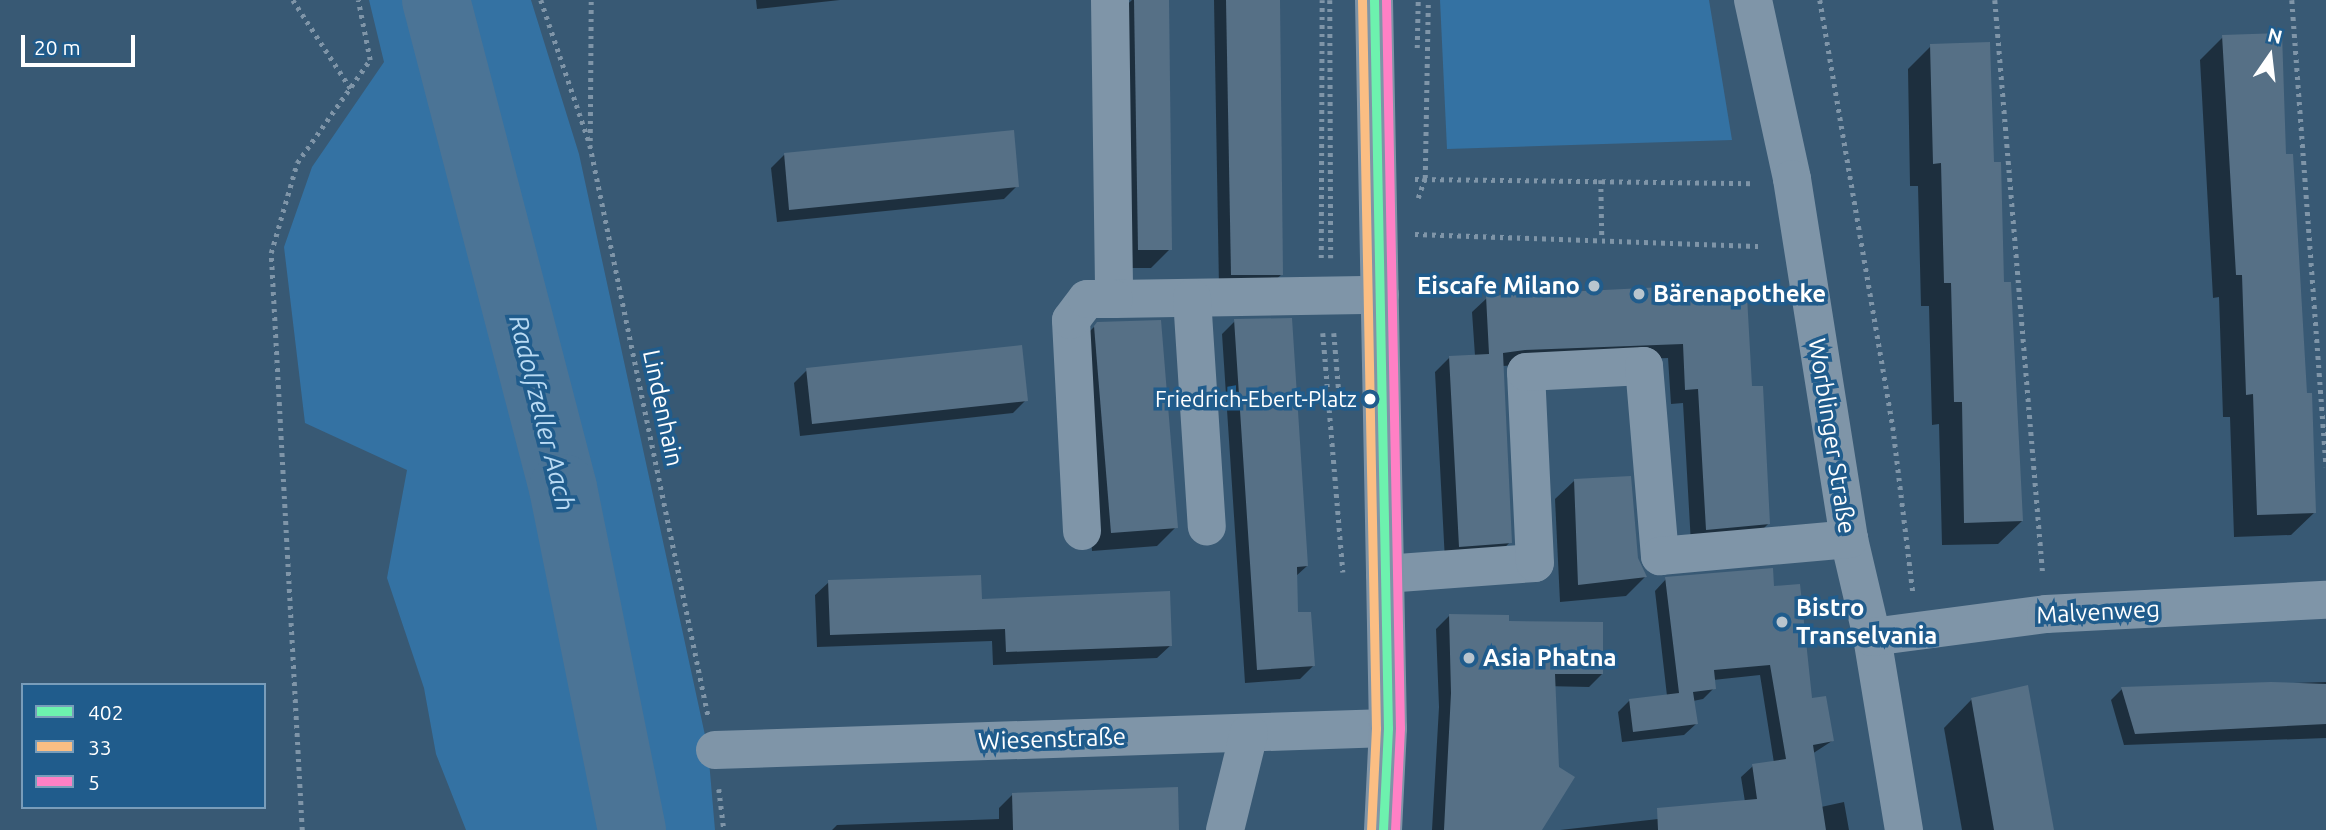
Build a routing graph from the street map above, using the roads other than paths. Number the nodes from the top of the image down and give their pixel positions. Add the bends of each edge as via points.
1 (1110, 0) edge
2 (1374, 0) edge
3 (1753, 0) edge
4 (1380, 295) junction
5 (1192, 298) junction
6 (1114, 299) junction
7 (1207, 527) dead end
8 (1082, 531) dead end
9 (1849, 539) junction
10 (1385, 573) junction
11 (2326, 600) edge
12 (1872, 637) junction
13 (1388, 728) junction
14 (1249, 733) junction
15 (715, 750) road end
16 (1225, 830) edge
17 (1383, 830) edge
18 (1903, 830) edge

1 - 6 street
2 - 4 main road
3 - 9 street, Worblinger Straße via 1792,179
4 - 5 street
4 - 10 main road
5 - 6 street
5 - 7 street
6 - 8 street via 1087,299 1071,320
9 - 10 street via 1660,556 1644,366 1526,372 1535,563
9 - 12 street, Worblinger Straße
10 - 13 main road
11 - 12 street, Malvenweg via 2046,614
12 - 18 street, Worblinger Straße
13 - 14 street, Wiesenstraße
13 - 17 main road
14 - 15 street, Wiesenstraße
14 - 16 street

